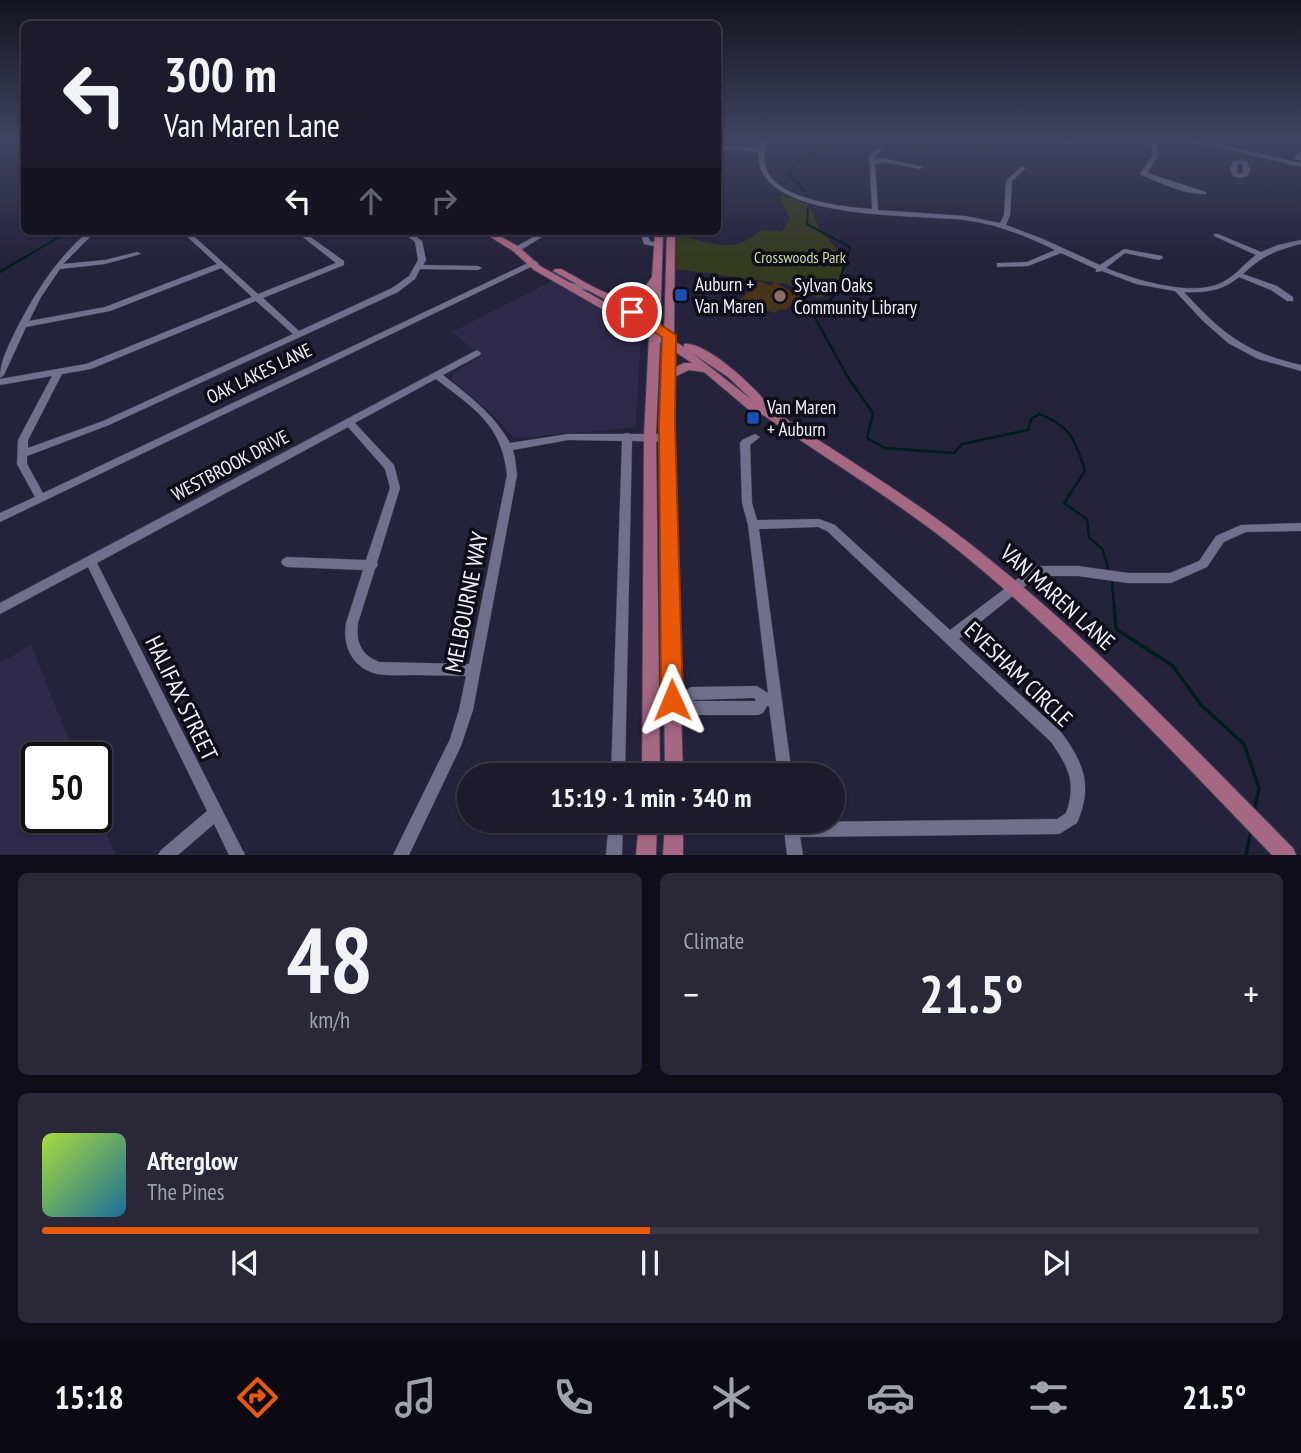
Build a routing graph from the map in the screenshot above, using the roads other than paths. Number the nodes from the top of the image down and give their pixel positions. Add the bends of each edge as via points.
1 (771, 179) edge
2 (873, 179) edge
3 (1011, 179) edge
4 (1157, 179) edge
5 (1175, 185) dead end
6 (875, 209) junction
7 (1002, 225) junction
8 (89, 235) edge
9 (188, 235) edge
10 (303, 235) edge
11 (408, 235) edge
12 (492, 235) edge
13 (542, 235) edge
14 (644, 235) edge
15 (659, 235) edge
16 (671, 235) edge
17 (1216, 235) dead end
18 (1299, 243) edge
19 (658, 246) junction
20 (516, 249) junction
21 (1061, 250) junction
22 (137, 254) dead end
23 (1261, 255) junction
24 (1160, 258) dead end
25 (535, 263) junction
26 (222, 265) junction
27 (1000, 265) dead end
28 (58, 267) junction
29 (419, 267) junction
30 (478, 268) dead end
31 (1099, 270) junction
32 (1240, 275) junction
33 (657, 278) junction
34 (562, 282) junction
35 (595, 290) junction
36 (1178, 290) junction
37 (260, 298) junction
38 (610, 298) junction
39 (1290, 299) dead end
40 (22, 325) junction
41 (655, 331) junction
42 (299, 335) junction
43 (668, 339) junction
44 (477, 353) dead end
45 (1301, 368) edge
46 (708, 370) junction
47 (58, 374) junction
48 (0, 375) edge
49 (437, 375) junction
50 (667, 376) junction
51 (0, 382) edge
52 (767, 412) junction
53 (349, 422) junction
54 (650, 435) junction
55 (627, 436) junction
56 (755, 437) dead end
57 (667, 438) junction
58 (509, 447) junction
59 (22, 454) junction
60 (41, 498) junction
61 (0, 518) edge
62 (753, 525) junction
63 (1301, 527) edge
64 (90, 560) junction
65 (287, 562) dead end
66 (372, 565) junction
67 (1014, 588) junction
68 (0, 609) edge
69 (950, 638) junction
70 (474, 670) junction
71 (650, 700) junction
72 (678, 700) junction
73 (769, 700) junction
74 (618, 763) edge
75 (651, 763) edge
76 (675, 763) edge
77 (782, 763) edge
78 (1236, 803) joint
79 (216, 813) junction
80 (845, 825) edge
81 (615, 833) edge
82 (647, 833) edge
83 (674, 833) edge
84 (792, 833) edge
85 (1280, 848) edge
86 (166, 855) edge
87 (237, 855) edge
88 (401, 855) edge
89 (614, 855) edge
90 (646, 855) edge
91 (673, 855) edge
92 (795, 855) edge

1 - 6 street via 784,191 825,204
2 - 6 street
3 - 7 street
4 - 5 street
6 - 7 street
7 - 21 street
8 - 28 street
9 - 26 street
10 - 37 street via 341,263
11 - 29 street via 421,248
12 - 20 main road, VAN MAREN LANE
13 - 20 street
14 - 19 street via 647,242
15 - 19 main road
16 - 43 main road
17 - 23 street
18 - 23 street
19 - 33 main road
20 - 25 main road, VAN MAREN LANE
21 - 27 street via 1028,264
21 - 31 street
22 - 28 street
23 - 32 street
24 - 31 street via 1124,251
25 - 34 main road, VAN MAREN LANE
25 - 35 main road, VAN MAREN LANE
25 - 60 street, OAK LAKES LANE
26 - 37 street
26 - 40 street via 107,310
28 - 40 street via 37,294
29 - 30 street
29 - 42 street via 395,290
31 - 36 street via 1140,284
32 - 36 street via 1213,289
32 - 39 street
33 - 38 main road via 640,301
33 - 41 main road
34 - 35 street
34 - 41 main road, VAN MAREN LANE
35 - 38 main road, VAN MAREN LANE
36 - 45 street via 1214,330 1238,347 1266,361
37 - 42 street
37 - 47 street via 115,358
38 - 41 main road, VAN MAREN LANE
40 - 48 street
41 - 43 main road, VAN MAREN LANE
41 - 54 main road
42 - 59 street via 106,423
43 - 46 main road, VAN MAREN LANE
43 - 50 main road
43 - 52 main road, VAN MAREN LANE via 710,360 761,401
44 - 49 street, WESTBROOK DRIVE
46 - 50 main road via 688,366
46 - 52 main road, VAN MAREN LANE via 752,406
47 - 51 street
47 - 59 street via 23,440
49 - 53 street, WESTBROOK DRIVE
49 - 58 street via 496,426
50 - 57 main road
52 - 67 main road, VAN MAREN LANE via 904,502
53 - 64 street, WESTBROOK DRIVE
53 - 66 street via 390,468 395,483
54 - 55 street
54 - 57 street
54 - 71 main road
55 - 58 street via 568,437
55 - 74 street
56 - 62 street via 745,443 747,503
57 - 72 main road
58 - 70 street, MELBOURNE WAY via 512,475
59 - 60 street via 22,464
60 - 61 street, OAK LAKES LANE
62 - 69 street, EVESHAM CIRCLE via 820,523 831,528
62 - 73 street
63 - 67 street via 1245,528 1220,539 1203,564 1171,578 1036,571
64 - 68 street, WESTBROOK DRIVE
64 - 79 street, HALIFAX STREET
65 - 66 street
66 - 70 street via 351,630 359,658 379,668
67 - 69 street
67 - 78 main road, VAN MAREN LANE
69 - 80 street, EVESHAM CIRCLE via 1066,750 1082,790 1072,818 1059,826
70 - 88 street, MELBOURNE WAY via 456,741
71 - 72 street
71 - 75 main road
72 - 73 street via 691,708 758,708
72 - 76 main road
73 - 77 street
78 - 85 main road, VAN MAREN LANE
79 - 86 street
79 - 87 street, HALIFAX STREET
81 - 89 street
82 - 90 main road
83 - 91 main road
84 - 92 street

